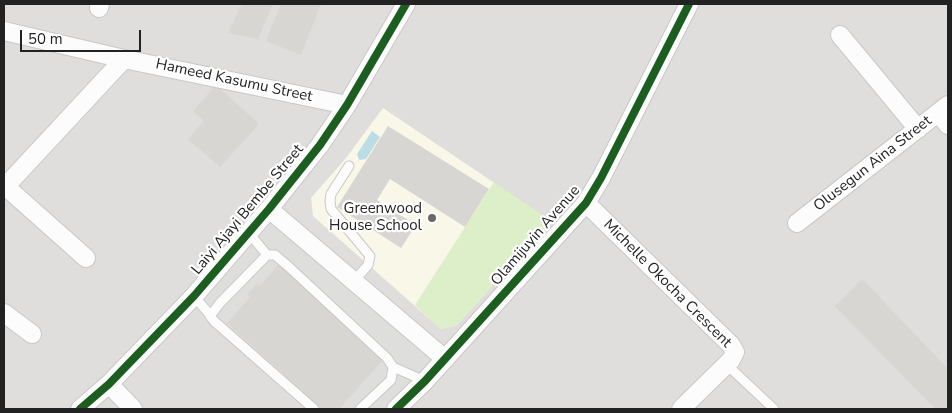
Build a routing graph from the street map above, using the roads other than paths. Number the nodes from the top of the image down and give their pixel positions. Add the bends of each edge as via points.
1 (406, 4) edge
2 (689, 4) edge
3 (4, 31) edge
4 (840, 35) dead end
5 (124, 59) junction
6 (347, 105) junction
7 (945, 114) edge
8 (918, 129) junction
9 (350, 166) dead end
10 (4, 187) edge
11 (586, 204) junction
12 (269, 209) junction
13 (797, 223) dead end
14 (249, 233) junction
15 (267, 255) junction
16 (86, 258) dead end
17 (354, 281) junction
18 (194, 296) junction
19 (4, 313) edge
20 (210, 314) junction
21 (32, 334) dead end
22 (444, 358) junction
23 (726, 364) junction
24 (393, 367) junction
25 (424, 380) junction
26 (108, 384) junction
27 (80, 409) edge
28 (133, 409) edge
29 (314, 409) edge
30 (360, 409) edge
31 (396, 409) edge
32 (681, 409) edge
33 (774, 409) edge

1 - 6 street, Laiyi Ajayi Bembe Street
2 - 11 street, Olamijuyin Avenue
3 - 5 street, Hameed Kasumu Street
4 - 8 street
5 - 6 street, Hameed Kasumu Street
5 - 10 street
6 - 12 street, Laiyi Ajayi Bembe Street
7 - 8 street, Olusegun Aina Street
8 - 13 street, Olusegun Aina Street
9 - 17 lane via 331,194 330,201 331,209 370,256 368,265
10 - 16 street
11 - 22 street, Olamijuyin Avenue
11 - 23 street, Michelle Okocha Crescent via 731,345 735,352
12 - 14 street, Laiyi Ajayi Bembe Street
12 - 17 street
14 - 15 lane
14 - 18 street, Laiyi Ajayi Bembe Street
15 - 20 lane
15 - 24 lane via 275,255 289,266
17 - 22 street
18 - 20 lane
18 - 26 street, Laiyi Ajayi Bembe Street
19 - 21 street
20 - 29 lane
22 - 25 street, Olamijuyin Avenue
23 - 32 street, Michelle Okocha Crescent
23 - 33 lane
24 - 25 lane
24 - 30 lane via 391,380
25 - 31 street, Olamijuyin Avenue
26 - 27 street, Laiyi Ajayi Bembe Street
26 - 28 street

